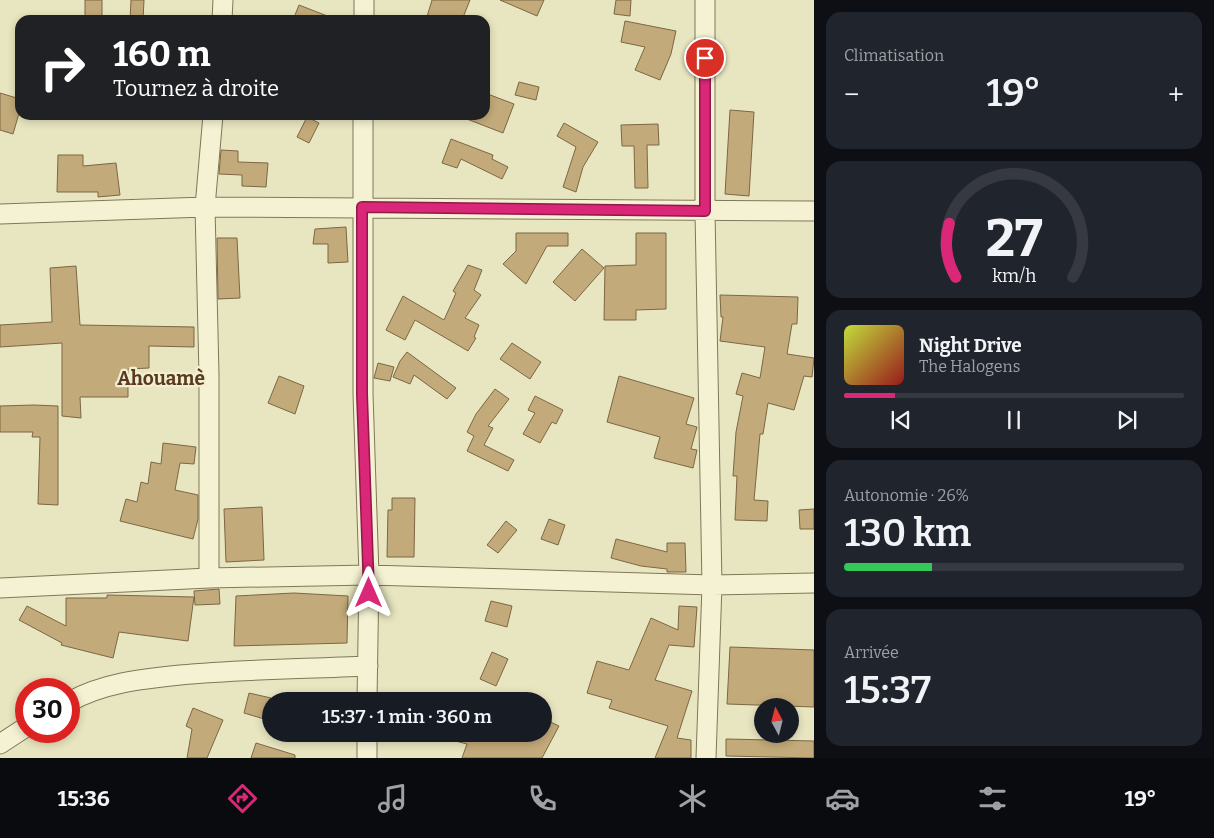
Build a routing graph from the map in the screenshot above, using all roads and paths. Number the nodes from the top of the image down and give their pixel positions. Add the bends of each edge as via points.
1 (223, 0) edge
2 (364, 0) edge
3 (705, 0) edge
4 (222, 15) edge
5 (364, 15) edge
6 (213, 120) edge
7 (363, 120) edge
8 (205, 207) junction
9 (362, 207) junction
10 (705, 211) junction
11 (814, 211) edge
12 (0, 214) edge
13 (369, 575) junction
14 (209, 578) junction
15 (814, 583) edge
16 (712, 585) junction
17 (0, 588) edge
18 (368, 666) junction
19 (367, 692) edge
20 (80, 697) edge
21 (15, 734) edge
22 (367, 742) edge
23 (0, 744) edge
24 (367, 758) edge
25 (706, 758) edge

1 - 4 street
2 - 5 street
3 - 10 street
6 - 8 street
7 - 9 street
8 - 9 street
8 - 12 street
8 - 14 street
9 - 10 street
9 - 13 street via 362,394
10 - 11 street
10 - 16 street
13 - 14 street
13 - 16 street
13 - 18 street
14 - 17 street
15 - 16 street
16 - 25 street
18 - 19 street
18 - 20 street via 210,672 142,679 104,686
21 - 23 street
22 - 24 street

